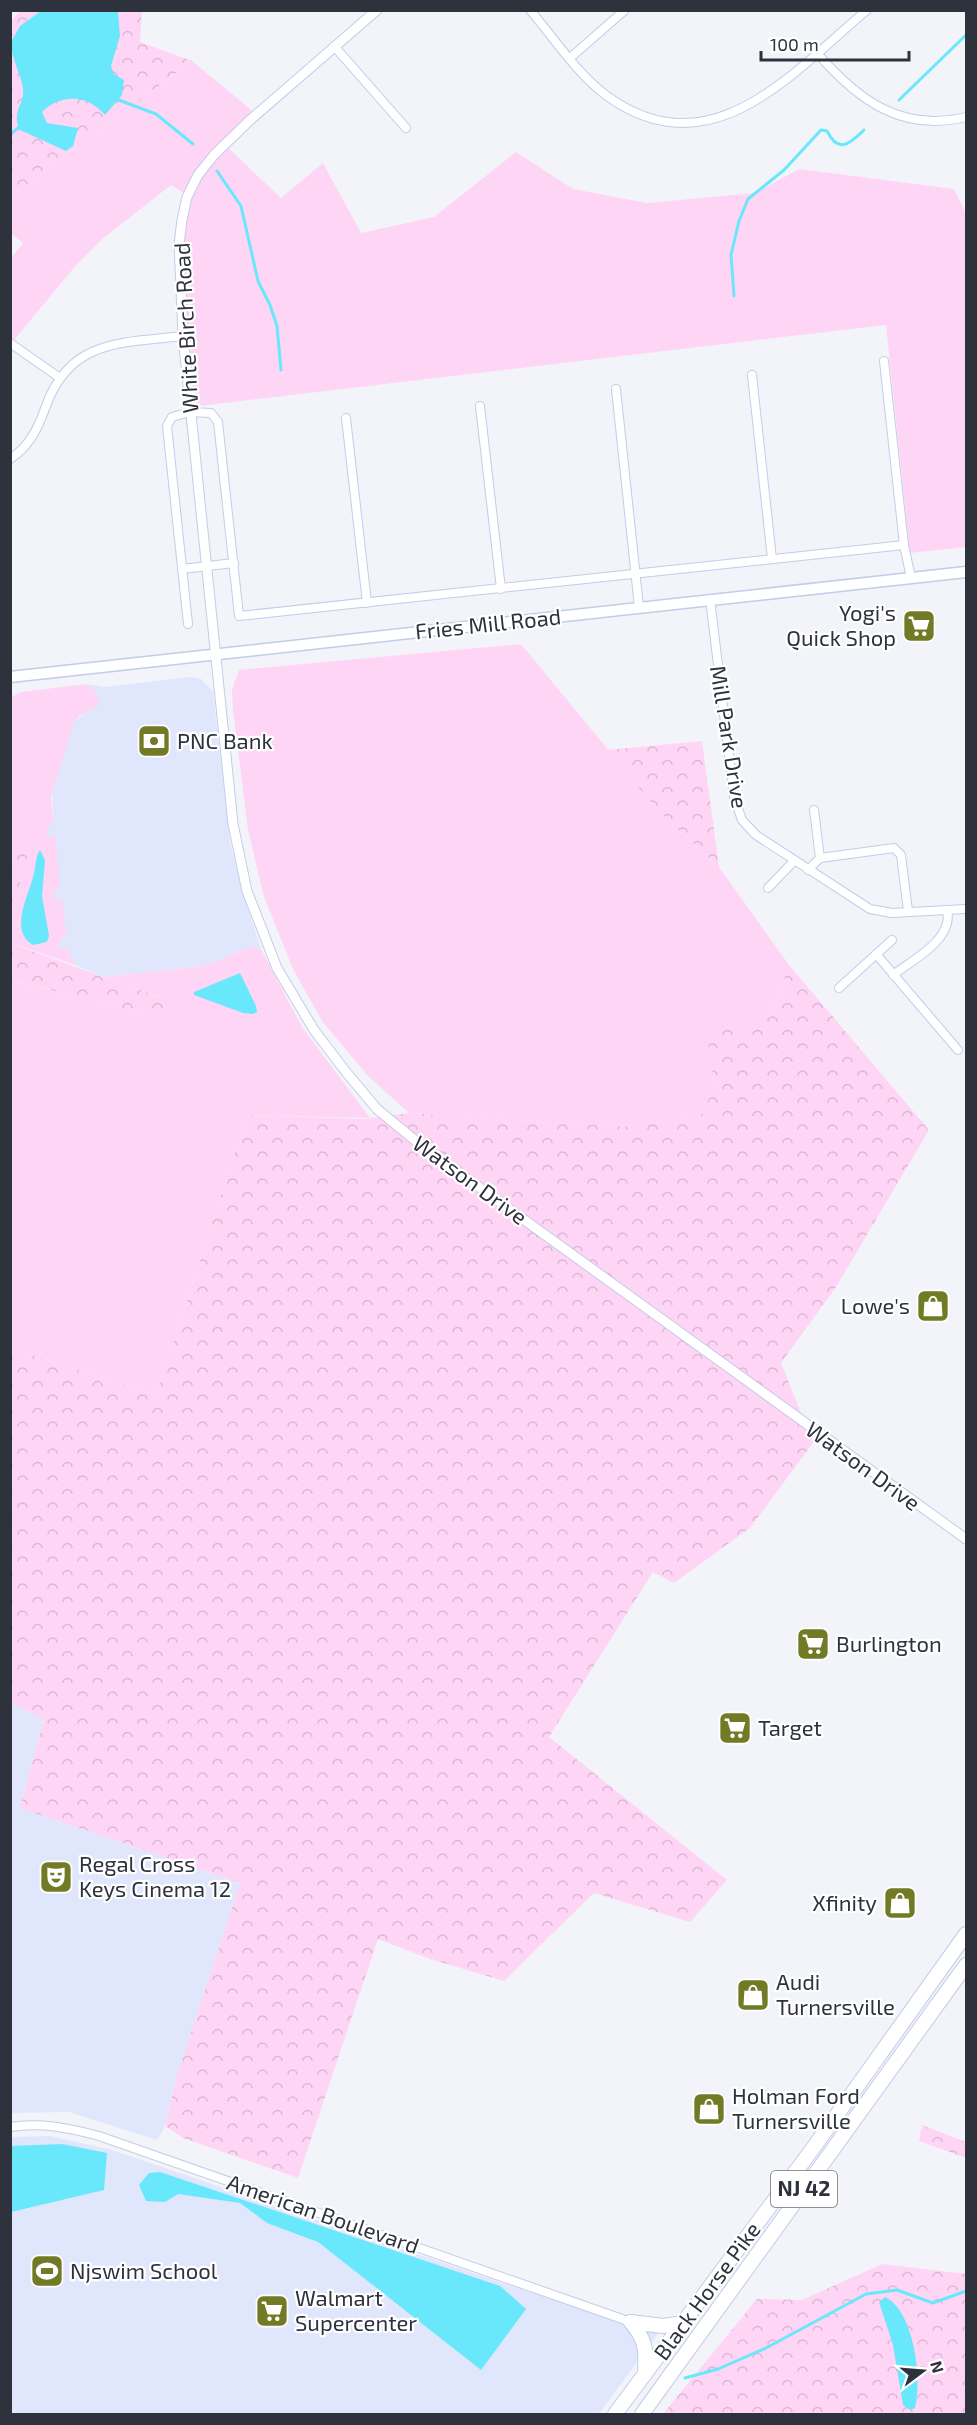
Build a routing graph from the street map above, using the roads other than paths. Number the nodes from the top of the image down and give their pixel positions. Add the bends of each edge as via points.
1 (377, 10) edge
2 (530, 10) edge
3 (625, 10) edge
4 (867, 10) edge
5 (334, 46) junction
6 (817, 53) junction
7 (570, 58) junction
8 (966, 117) edge
9 (406, 128) dead end
10 (183, 336) junction
11 (10, 343) edge
12 (884, 361) dead end
13 (752, 375) dead end
14 (60, 378) junction
15 (616, 389) dead end
16 (480, 406) dead end
17 (190, 412) junction
18 (346, 418) dead end
19 (10, 459) edge
20 (904, 545) junction
21 (772, 559) junction
22 (234, 563) junction
23 (206, 566) junction
24 (182, 568) junction
25 (966, 572) edge
26 (636, 574) junction
27 (911, 578) junction
28 (501, 589) junction
29 (710, 599) junction
30 (367, 603) junction
31 (639, 607) junction
32 (188, 624) dead end
33 (215, 653) junction
34 (10, 677) edge
35 (814, 810) dead end
36 (820, 858) junction
37 (794, 861) junction
38 (808, 870) junction
39 (768, 888) dead end
40 (966, 909) edge
41 (908, 910) junction
42 (947, 910) junction
43 (892, 940) dead end
44 (876, 954) junction
45 (893, 975) junction
46 (839, 988) dead end
47 (957, 1050) dead end
48 (966, 1539) edge
49 (966, 1934) edge
50 (966, 1965) edge
51 (911, 2009) junction
52 (891, 2069) junction
53 (10, 2127) edge
54 (631, 2322) junction
55 (684, 2323) junction
56 (645, 2374) junction
57 (615, 2415) edge
58 (642, 2415) edge

1 - 5 street, White Birch Road
2 - 7 street
3 - 7 street
4 - 6 street
5 - 9 street
5 - 10 street, White Birch Road via 234,135 198,175 187,197 178,244
6 - 7 street via 748,107 725,117 692,122 657,119 624,106 596,87
6 - 8 street via 859,96 891,113 932,120
10 - 14 street via 97,349 74,361
10 - 17 street, White Birch Road
11 - 14 street
12 - 20 street
13 - 21 street
14 - 19 street via 32,439
15 - 26 street
16 - 28 street
17 - 22 street via 211,413 218,422
17 - 23 street, White Birch Road
17 - 24 street via 176,414 167,426
18 - 30 street
20 - 21 street
20 - 27 street
21 - 26 street
22 - 23 street
22 - 30 street via 239,616
23 - 24 street
23 - 33 street, White Birch Road
24 - 32 street
25 - 27 main road, Fries Mill Road
26 - 28 street
26 - 31 street
27 - 29 main road, Fries Mill Road
28 - 30 street
29 - 31 main road, Fries Mill Road
29 - 37 street, Mill Park Drive via 734,797 742,820 756,835
31 - 33 main road, Fries Mill Road
33 - 34 main road, Fries Mill Road
33 - 48 street, Watson Drive via 233,824 247,891 277,968 314,1030 352,1079 377,1108 422,1146
35 - 36 street
36 - 38 street
36 - 41 street via 894,848 902,855
37 - 38 street, Mill Park Drive
37 - 39 street
38 - 41 street, Mill Park Drive via 861,906 892,913
40 - 42 street, Mill Park Drive
41 - 42 street, Mill Park Drive
42 - 45 street via 950,921 944,934
43 - 44 street
44 - 45 street
44 - 46 street
45 - 47 street
49 - 51 highway, Black Horse Pike / NJ 42
50 - 52 highway, Black Horse Pike / NJ 42
51 - 52 highway via 889,2049 887,2062
51 - 55 highway, Black Horse Pike / NJ 42
52 - 58 highway, Black Horse Pike / NJ 42
53 - 54 street, American Boulevard via 60,2126 99,2136
54 - 55 highway via 663,2326
54 - 56 highway via 646,2346
55 - 56 highway, Black Horse Pike / NJ 42
56 - 57 highway, Black Horse Pike / NJ 42

